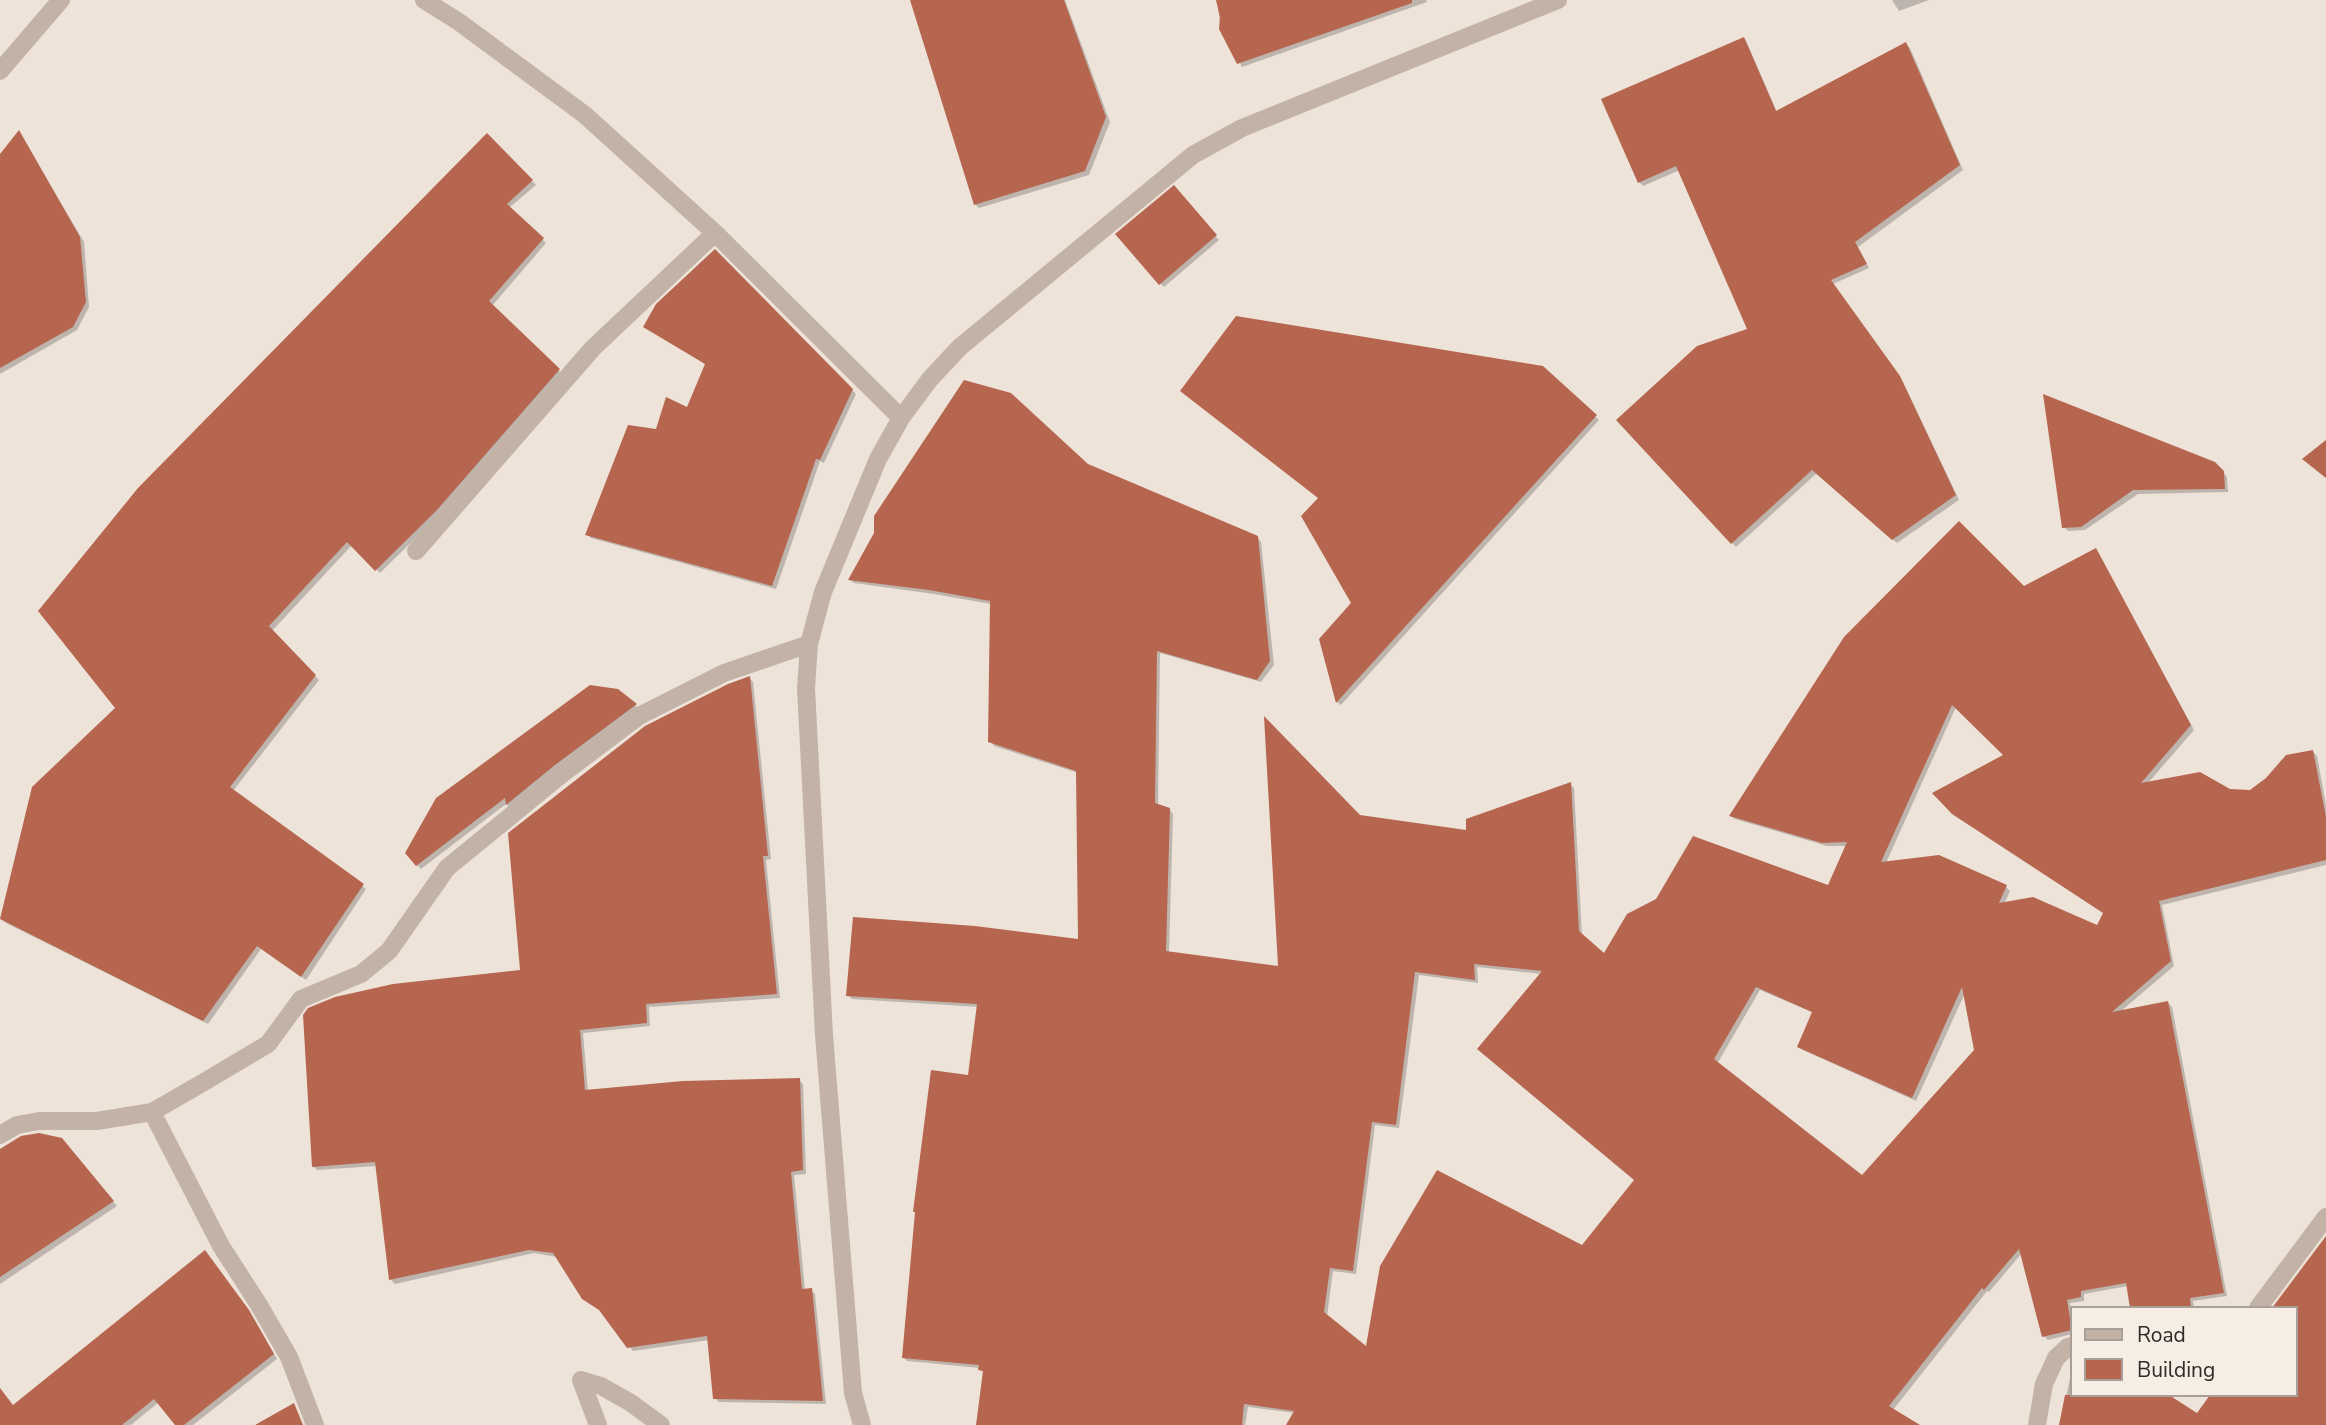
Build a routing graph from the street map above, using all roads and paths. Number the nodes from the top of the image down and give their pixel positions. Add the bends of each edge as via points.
1 (61, 0) edge
2 (424, 0) edge
3 (1558, 0) edge
4 (0, 71) edge
5 (715, 233) junction
6 (901, 418) junction
7 (416, 551) dead end
8 (809, 643) junction
9 (152, 1112) junction
10 (0, 1135) edge
11 (2326, 1217) edge
12 (2259, 1306) edge
13 (2070, 1346) edge
14 (315, 1425) edge
15 (598, 1425) edge
16 (661, 1425) edge
17 (862, 1425) edge
18 (2038, 1425) edge

1 - 4 street
2 - 5 street via 584,115
3 - 6 street via 1242,128 1193,155 960,347
5 - 6 street
5 - 7 street via 593,348
6 - 8 street via 878,459 828,580
8 - 9 street via 724,673 639,716 447,868 389,951 361,974 301,999 268,1044
8 - 17 street via 806,688 824,1035 853,1393
9 - 10 street via 97,1121 39,1121 17,1125
9 - 14 street via 221,1246 289,1357
11 - 12 street
13 - 18 street via 2056,1359 2044,1384
15 - 16 street via 582,1380 631,1403

